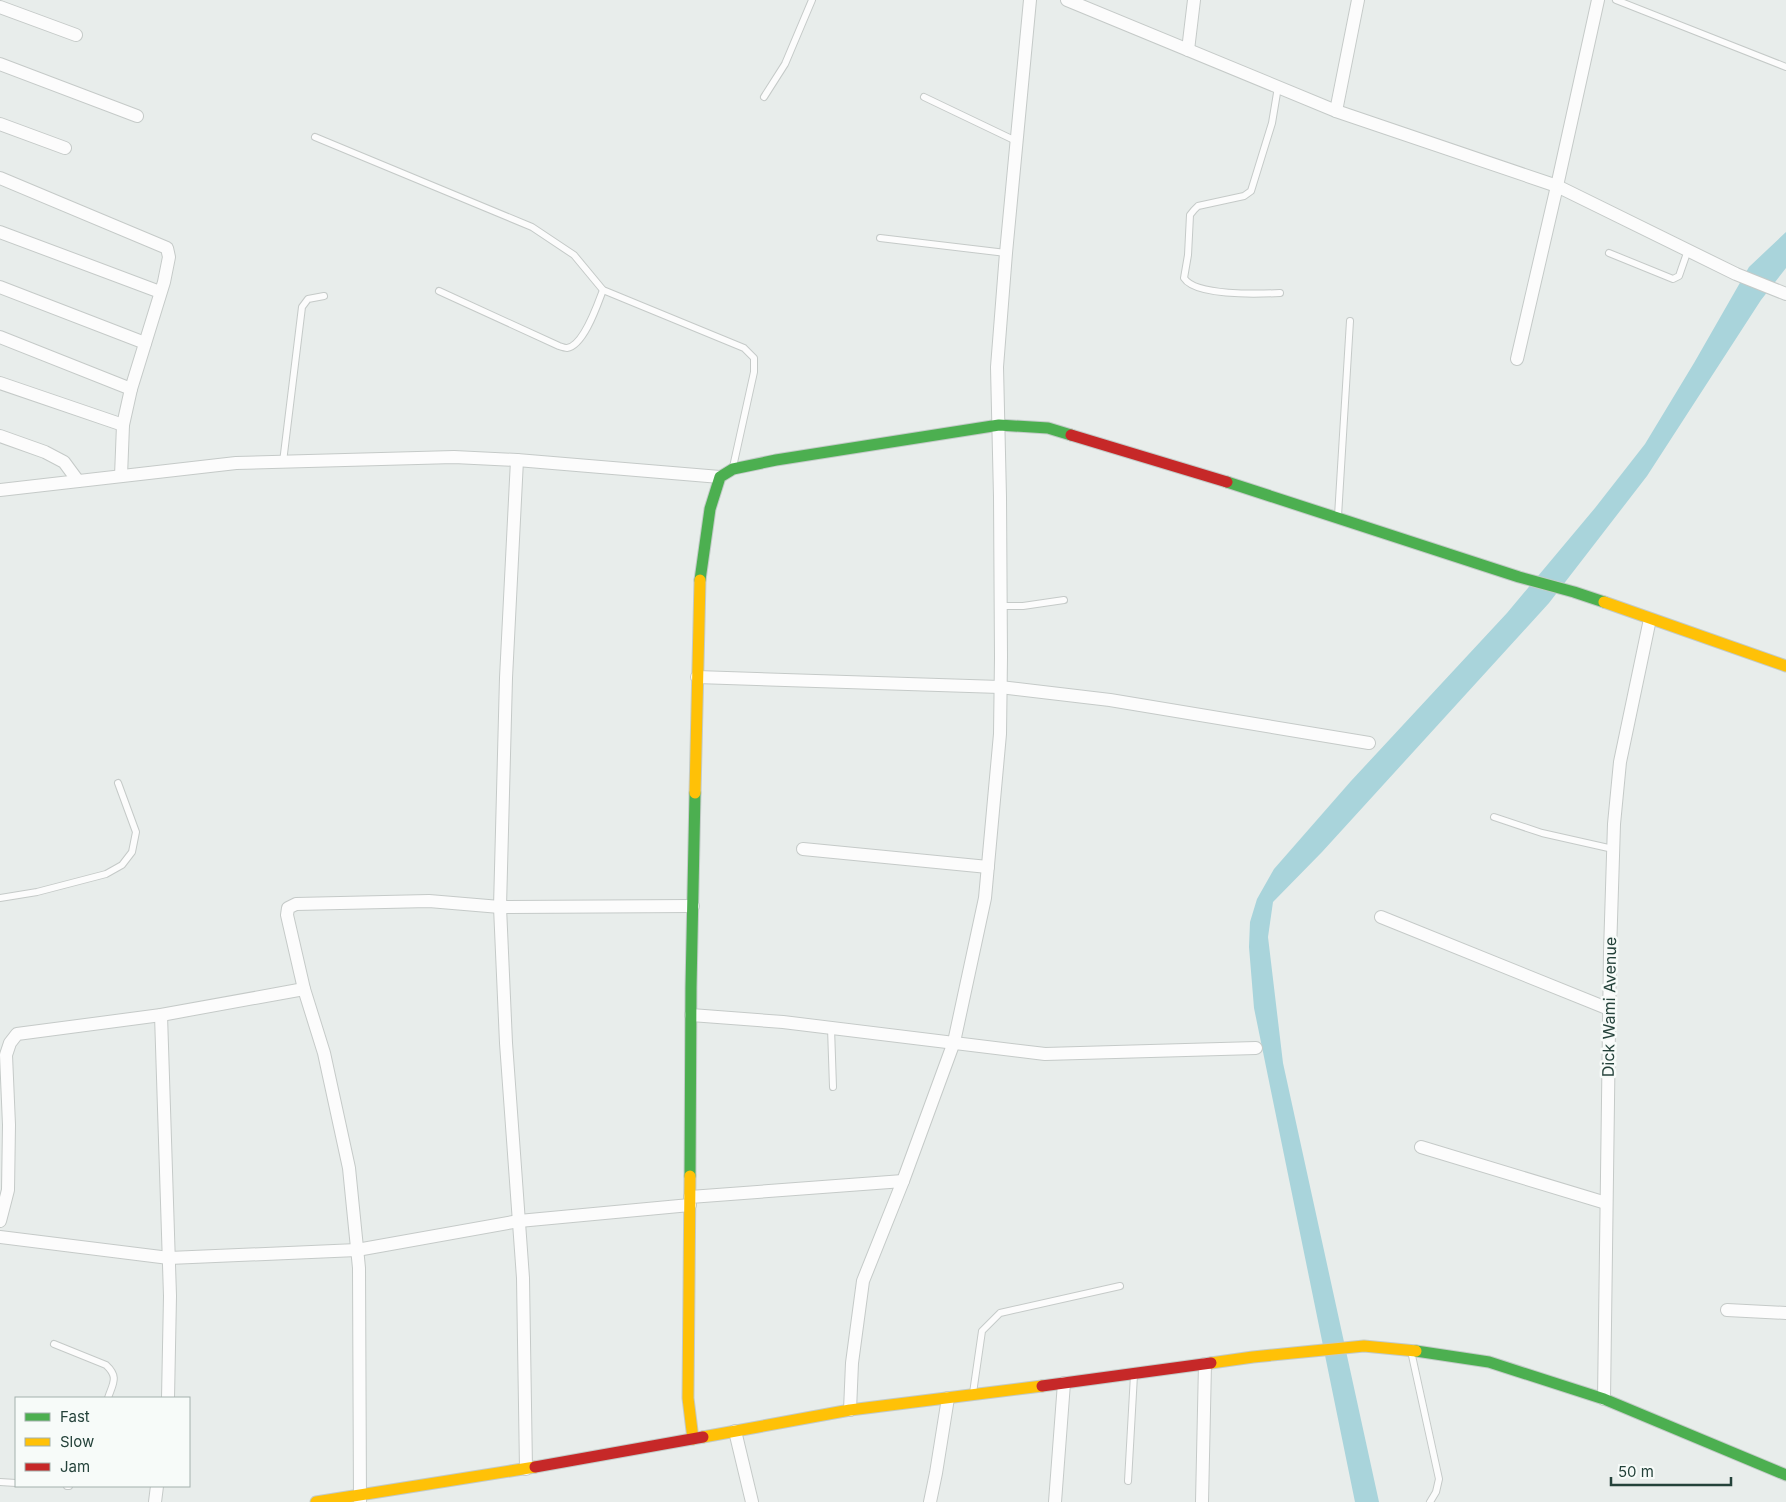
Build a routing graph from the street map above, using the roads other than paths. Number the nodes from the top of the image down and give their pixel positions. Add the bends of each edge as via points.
1 (812, 0) edge
2 (1030, 0) edge
3 (1067, 0) edge
4 (1194, 0) edge
5 (1358, 0) edge
6 (1598, 0) edge
7 (1616, 0) edge
8 (0, 7) edge
9 (76, 35) dead end
10 (1188, 50) junction
11 (0, 64) edge
12 (1786, 67) edge
13 (1278, 87) junction
14 (764, 97) dead end
15 (924, 97) dead end
16 (1336, 110) junction
17 (137, 116) dead end
18 (0, 124) edge
19 (315, 136) dead end
20 (1016, 141) junction
21 (65, 148) dead end
22 (0, 178) edge
23 (1558, 186) junction
24 (0, 232) edge
25 (880, 238) dead end
26 (1688, 250) junction
27 (1006, 253) junction
28 (1609, 253) dead end
29 (0, 287) edge
30 (603, 290) junction
31 (438, 291) dead end
32 (160, 292) junction
33 (1280, 293) dead end
34 (1782, 293) edge
35 (324, 296) dead end
36 (1350, 321) dead end
37 (0, 337) edge
38 (145, 343) junction
39 (1517, 359) dead end
40 (0, 384) edge
41 (131, 390) junction
42 (123, 425) junction
43 (999, 425) junction
44 (0, 436) edge
45 (517, 460) junction
46 (283, 462) junction
47 (733, 469) junction
48 (121, 476) junction
49 (720, 477) junction
50 (78, 481) junction
51 (0, 490) edge
52 (1338, 517) junction
53 (1064, 600) dead end
54 (1001, 606) junction
55 (1650, 619) junction
56 (1786, 666) edge
57 (698, 677) junction
58 (1000, 687) junction
59 (1369, 743) dead end
60 (118, 783) dead end
61 (1494, 817) dead end
62 (802, 849) dead end
63 (1613, 849) junction
64 (988, 867) junction
65 (0, 898) edge
66 (693, 906) junction
67 (500, 907) junction
68 (1381, 917) dead end
69 (304, 989) junction
70 (1609, 1009) junction
71 (162, 1015) junction
72 (691, 1015) junction
73 (831, 1028) junction
74 (954, 1042) junction
75 (1256, 1048) dead end
76 (833, 1087) dead end
77 (1421, 1147) dead end
78 (903, 1181) junction
79 (690, 1201) junction
80 (1606, 1203) junction
81 (0, 1220) edge
82 (520, 1220) junction
83 (0, 1237) edge
84 (357, 1250) junction
85 (169, 1258) junction
86 (1120, 1286) dead end
87 (1727, 1310) dead end
88 (1786, 1313) edge
89 (54, 1344) dead end
90 (1411, 1350) junction
91 (1205, 1364) junction
92 (1134, 1374) junction
93 (1064, 1383) junction
94 (973, 1394) junction
95 (108, 1397) edge
96 (168, 1397) edge
97 (948, 1398) junction
98 (1604, 1399) junction
99 (850, 1410) junction
100 (735, 1431) junction
101 (693, 1439) junction
102 (526, 1469) junction
103 (1786, 1475) edge
104 (1128, 1480) dead end
105 (0, 1482) edge
106 (15, 1483) edge
107 (157, 1487) edge
108 (360, 1499) edge
109 (155, 1502) edge
110 (316, 1502) edge
111 (752, 1502) edge
112 (930, 1502) edge
113 (1055, 1502) edge
114 (1202, 1502) edge
115 (1430, 1502) edge

1 - 14 lane via 785,64
2 - 20 street
3 - 10 street
4 - 10 street
5 - 16 street
6 - 23 street
7 - 12 lane
8 - 9 street
10 - 13 street
11 - 17 street
13 - 16 street
13 - 33 lane via 1272,123 1251,190 1244,196 1198,206 1190,215 1184,278 1193,287 1239,294
15 - 20 lane
16 - 23 street
18 - 21 street
19 - 30 lane via 532,227 574,255
20 - 27 street
22 - 32 street via 167,248 169,257
23 - 26 street
23 - 39 street
24 - 32 street
25 - 27 lane
26 - 28 lane via 1679,276 1673,279
26 - 34 street
27 - 43 street via 997,366
29 - 38 street
30 - 31 lane via 588,328 568,348
30 - 47 lane via 744,348 754,358 754,372
32 - 38 street
35 - 46 lane via 308,299 302,307
36 - 52 lane
37 - 41 street
38 - 41 street
40 - 42 street
41 - 42 street
42 - 48 street
43 - 47 street
43 - 52 street via 1048,428
43 - 54 street
44 - 50 street via 64,462
45 - 46 street via 454,457
45 - 49 street
45 - 67 street via 506,678
46 - 48 street via 236,463
47 - 49 street
48 - 50 street
49 - 57 street via 710,509 700,572
50 - 51 street
52 - 55 street
53 - 54 lane
54 - 58 street
55 - 56 street
55 - 63 street, Dick Wami Avenue via 1620,762
57 - 58 street
57 - 66 street
58 - 59 street via 1110,700
58 - 64 street via 1000,734
60 - 65 lane via 136,832 132,852 122,865 106,874
61 - 63 lane via 1542,833
62 - 64 street
63 - 70 street, Dick Wami Avenue
64 - 74 street via 985,898
66 - 67 street
66 - 72 street
67 - 69 street via 429,901 296,904 288,908 287,915
67 - 82 street via 506,1043
68 - 70 street
69 - 71 street
69 - 84 street via 338,1113 349,1168
70 - 80 street, Dick Wami Avenue
71 - 81 street via 17,1034 6,1055 8,1190
71 - 85 street
72 - 73 street
72 - 79 street
73 - 74 street
73 - 76 lane
74 - 75 street via 1045,1054
74 - 78 street
77 - 80 street
78 - 79 street
78 - 99 street via 863,1281 852,1363
79 - 82 street
79 - 101 street via 688,1398
80 - 98 street, Dick Wami Avenue
82 - 84 street
82 - 102 street
83 - 85 street
84 - 85 street
84 - 108 street
85 - 96 street
86 - 94 lane via 1000,1313 982,1331
87 - 88 street
89 - 95 lane via 106,1365 115,1377
90 - 91 street via 1364,1346
90 - 98 street via 1489,1362
90 - 115 lane via 1439,1479
91 - 92 street
91 - 114 street
92 - 93 street
92 - 104 lane
93 - 94 street
93 - 113 street
94 - 97 street
97 - 99 street
97 - 112 street
98 - 103 street
99 - 100 street
100 - 101 street
100 - 111 street
101 - 102 street
102 - 108 street
105 - 106 lane
107 - 109 street
108 - 110 street

